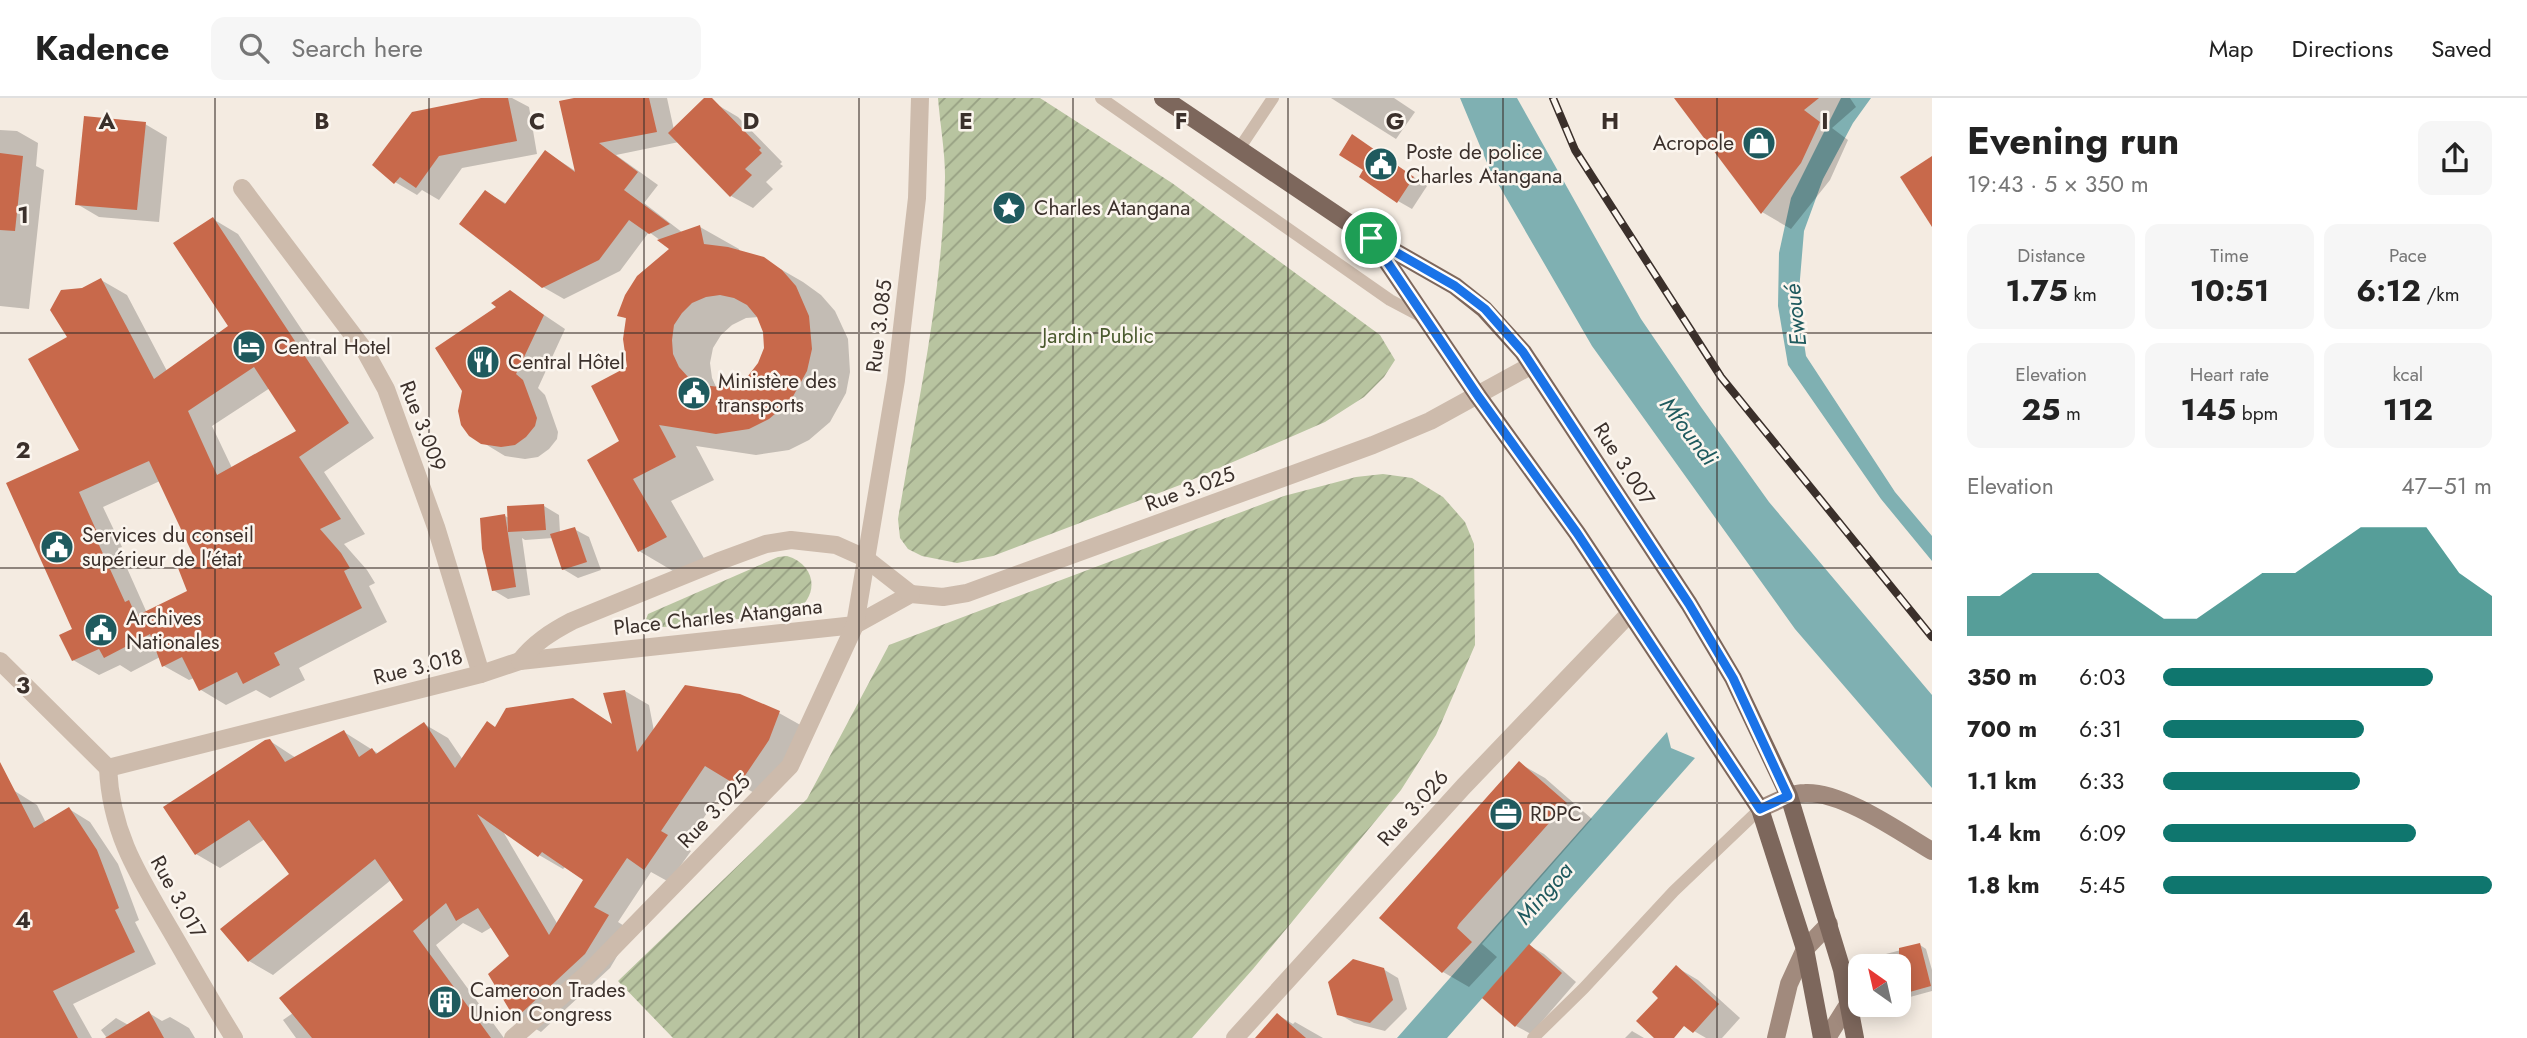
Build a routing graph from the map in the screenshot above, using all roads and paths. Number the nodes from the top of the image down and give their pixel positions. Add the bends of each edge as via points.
1 (920, 98) edge
2 (1101, 98) edge
3 (1163, 98) edge
4 (1273, 98) edge
5 (1239, 149) junction
6 (242, 188) dead end
7 (1371, 238) junction
8 (1428, 320) junction
9 (1532, 365) junction
10 (1478, 396) junction
11 (865, 558) junction
12 (911, 594) junction
13 (1629, 614) junction
14 (855, 625) junction
15 (0, 661) edge
16 (520, 662) junction
17 (481, 674) junction
18 (108, 768) junction
19 (1788, 796) junction
20 (1754, 813) junction
21 (1932, 851) edge
22 (1829, 923) junction
23 (1805, 949) junction
24 (1848, 999) edge
25 (1848, 1004) edge
26 (1851, 1017) edge
27 (234, 1038) edge
28 (513, 1038) edge
29 (1235, 1038) edge
30 (1533, 1038) edge
31 (1776, 1038) edge
32 (1824, 1038) edge
33 (1855, 1038) edge

1 - 11 street, Rue 3.085 via 917,198 904,315 892,412
2 - 8 lane via 1390,300
3 - 5 main road, Rue 3.007
4 - 5 lane
5 - 7 main road, Rue 3.007
6 - 17 street, Rue 3.009 via 365,351 386,389 436,527
7 - 8 main road, Rue 3.007
7 - 9 main road, Rue 3.007 via 1455,286 1485,309
8 - 10 main road, Rue 3.007
9 - 10 street, Rue 3.025
9 - 19 main road, Rue 3.007 via 1733,678
10 - 12 street, Rue 3.025 via 1373,444 967,593 943,597
10 - 13 main road, Rue 3.007
11 - 12 street
11 - 14 street
11 - 16 street, Rue 3.018 via 836,545 812,541 766,544 572,621 531,647
12 - 14 street
13 - 20 main road, Rue 3.007 via 1741,779
13 - 29 street, Rue 3.026 via 1464,786
14 - 16 street, Place Charles Atangana
14 - 28 street, Rue 3.025 via 790,766 587,974
15 - 18 street
16 - 17 street, Rue 3.018
17 - 18 street, Rue 3.018
18 - 27 street, Rue 3.017 via 117,828 134,867
19 - 20 main road
19 - 21 main road via 1805,793 1849,804
19 - 22 main road, Rue 3.007
20 - 23 main road, Rue 3.007
20 - 30 lane
22 - 23 main road
22 - 24 main road, Rue 3.007
23 - 31 main road via 1789,984
23 - 32 main road, Rue 3.007
25 - 32 main road
26 - 33 main road, Rue 3.007

